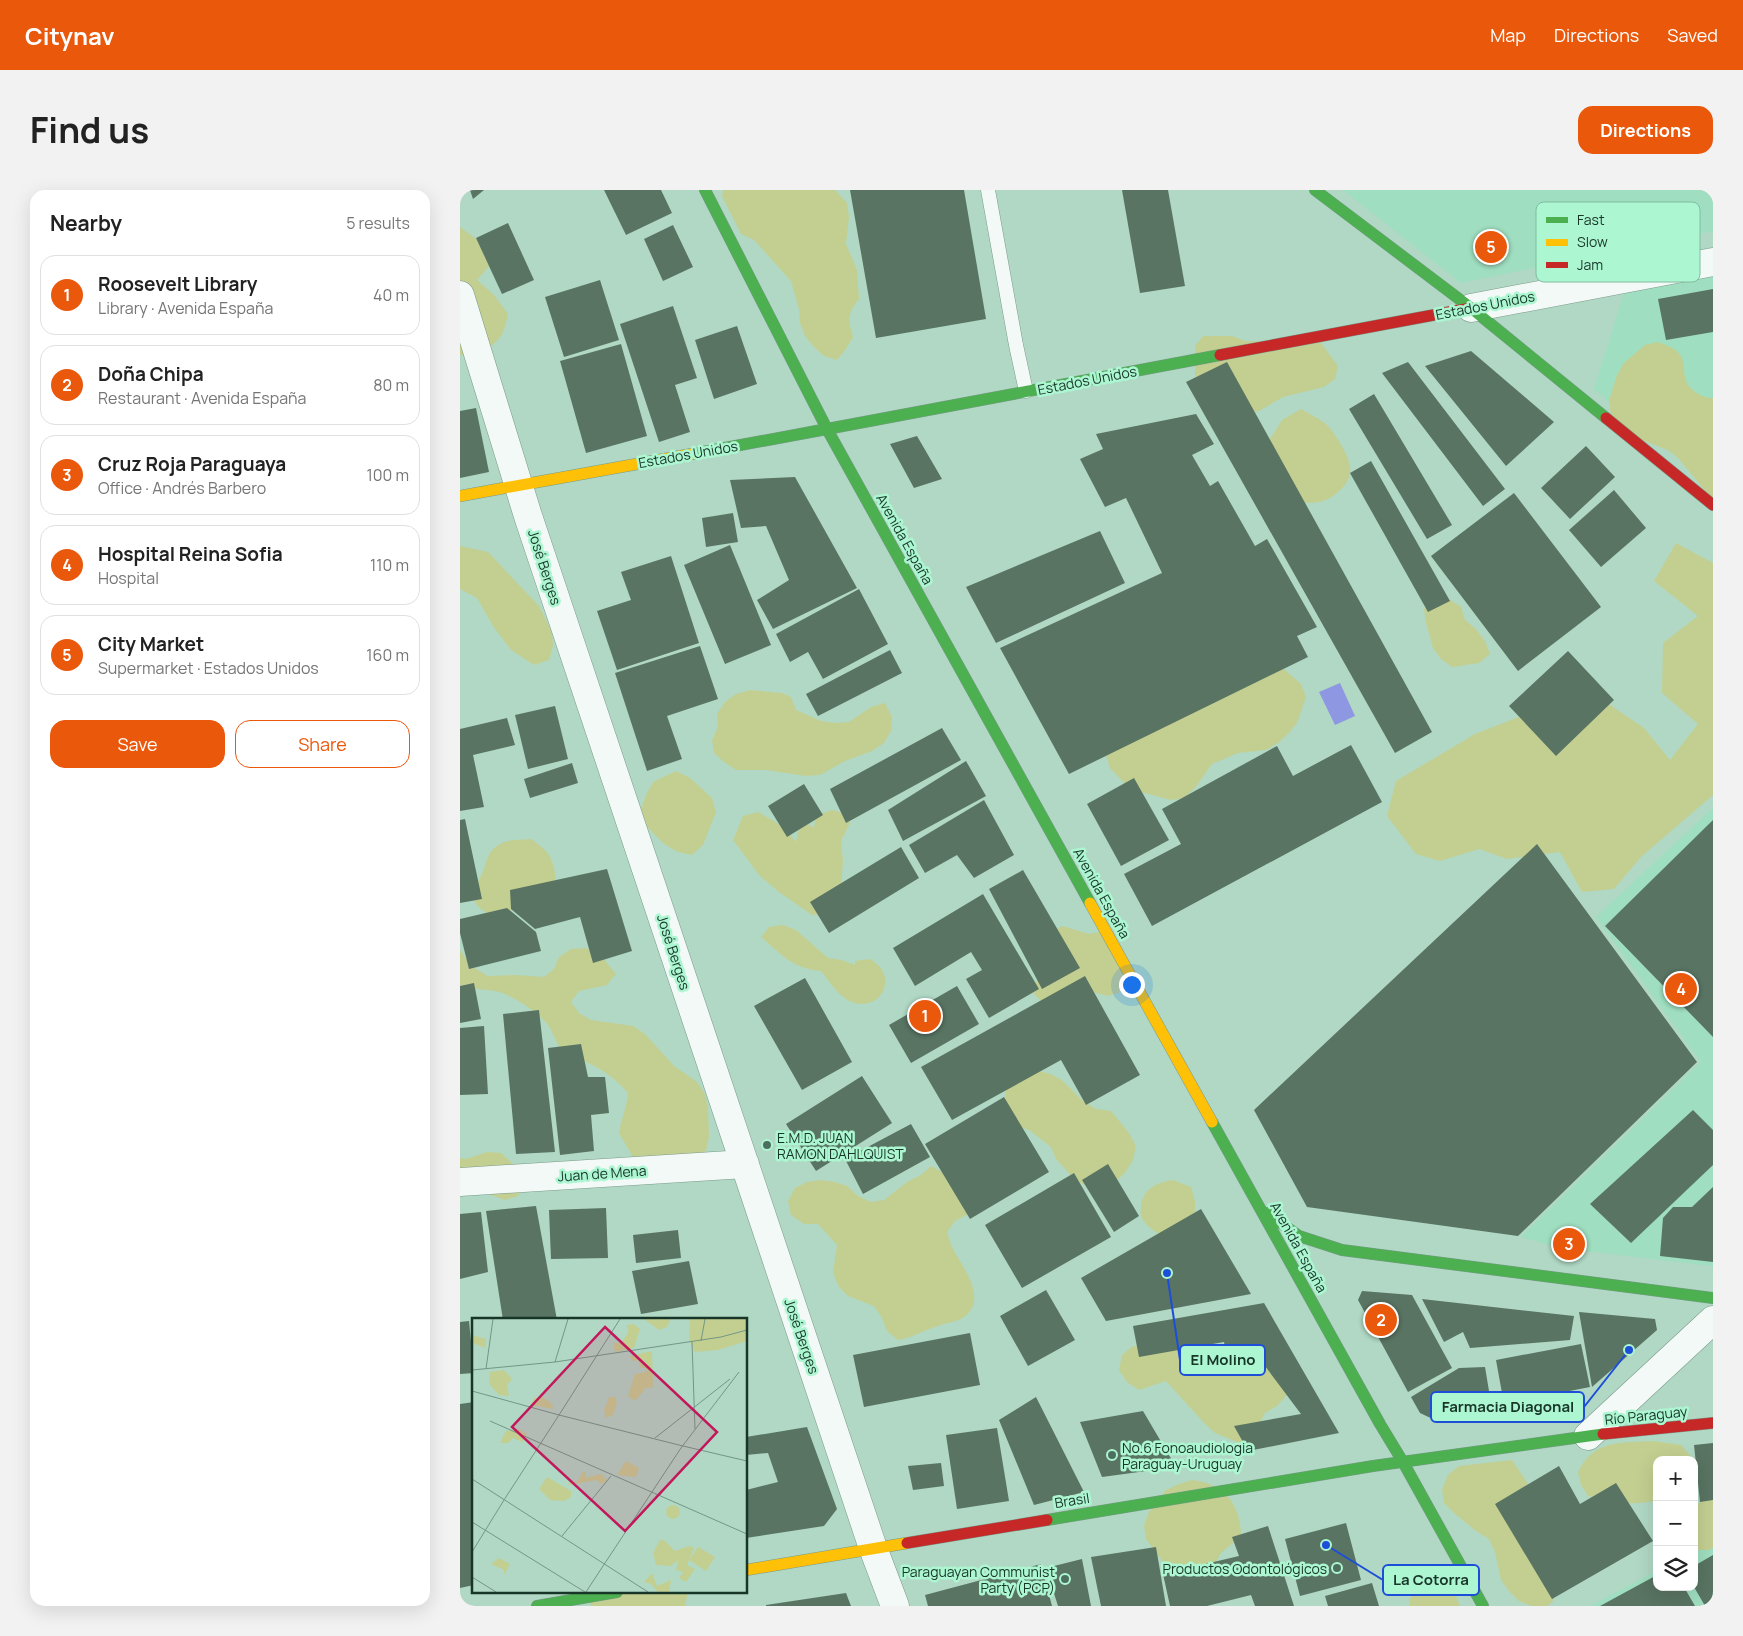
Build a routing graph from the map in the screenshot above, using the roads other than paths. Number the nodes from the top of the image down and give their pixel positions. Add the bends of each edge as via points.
1 (704, 190) edge
2 (988, 190) edge
3 (1315, 190) edge
4 (1713, 262) edge
5 (1700, 264) edge
6 (1608, 282) edge
7 (460, 295) edge
8 (1471, 308) junction
9 (1026, 391) junction
10 (827, 429) junction
11 (518, 485) junction
12 (460, 496) edge
13 (1713, 505) edge
14 (745, 1164) junction
15 (460, 1182) edge
16 (1261, 1210) junction
17 (1713, 1298) edge
18 (1713, 1320) edge
19 (1713, 1423) edge
20 (1588, 1436) junction
21 (1403, 1462) junction
22 (873, 1548) junction
23 (748, 1570) edge
24 (606, 1594) edge
25 (537, 1606) edge
26 (895, 1606) edge
27 (1483, 1606) edge

1 - 10 main road, Avenida España
2 - 9 lane
3 - 8 main road
4 - 5 street, Estados Unidos
6 - 8 street, Estados Unidos
7 - 11 street, José Berges
8 - 9 main road, Estados Unidos
8 - 13 main road
9 - 10 main road, Estados Unidos
10 - 11 main road, Estados Unidos
10 - 16 main road, Avenida España
11 - 12 main road, Estados Unidos
11 - 14 street, José Berges
14 - 15 street, Juan de Mena
14 - 22 street, José Berges
16 - 17 main road via 1299,1236 1342,1250
16 - 21 main road, Avenida España
18 - 20 street
19 - 20 main road, Río Paraguay
20 - 21 main road, Río Paraguay
21 - 22 main road, Brasil
21 - 27 main road, Avenida España
22 - 23 main road, Brasil
22 - 26 street, José Berges
24 - 25 main road

